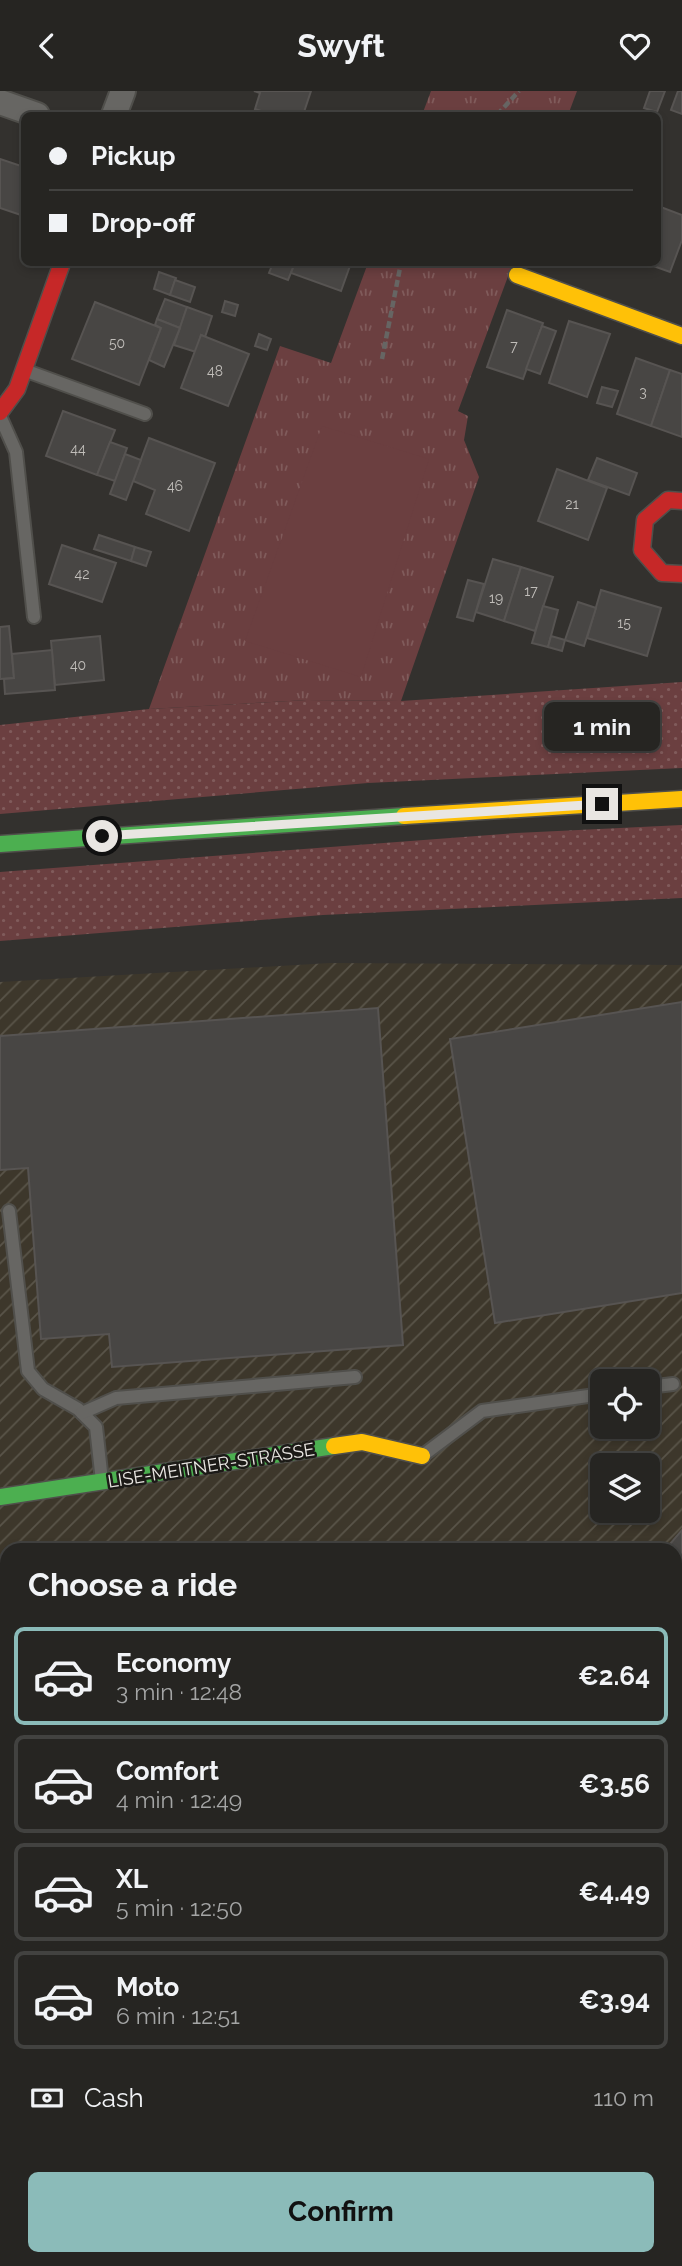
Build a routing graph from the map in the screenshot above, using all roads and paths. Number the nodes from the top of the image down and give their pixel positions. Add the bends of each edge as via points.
1 (123, 91) edge
2 (519, 91) edge
3 (0, 102) edge
4 (28, 112) edge
5 (115, 112) edge
6 (500, 112) edge
7 (61, 266) edge
8 (400, 266) edge
9 (517, 275) dead end
10 (682, 337) edge
11 (382, 359) dead end
12 (24, 370) junction
13 (0, 414) edge
14 (145, 414) dead end
15 (682, 501) edge
16 (682, 574) edge
17 (34, 617) dead end
18 (682, 800) edge
19 (0, 844) edge
20 (9, 1211) dead end
21 (355, 1377) dead end
22 (673, 1384) dead end
23 (660, 1386) edge
24 (590, 1396) edge
25 (82, 1413) junction
26 (422, 1456) joint
27 (102, 1482) junction
28 (0, 1497) edge

1 - 5 street
2 - 6 path
3 - 4 street
7 - 12 street
8 - 11 path
9 - 10 street
12 - 13 street
12 - 14 lane
13 - 17 lane via 16,453
15 - 16 street via 668,500 645,520 642,550 662,573
18 - 19 street
20 - 25 lane via 28,1371 43,1389
21 - 25 lane via 117,1398
22 - 23 lane
24 - 26 lane via 482,1411
25 - 27 lane via 96,1427
26 - 27 street, LISE-MEITNER-STRASSE via 362,1442
27 - 28 street, LISE-MEITNER-STRASSE

